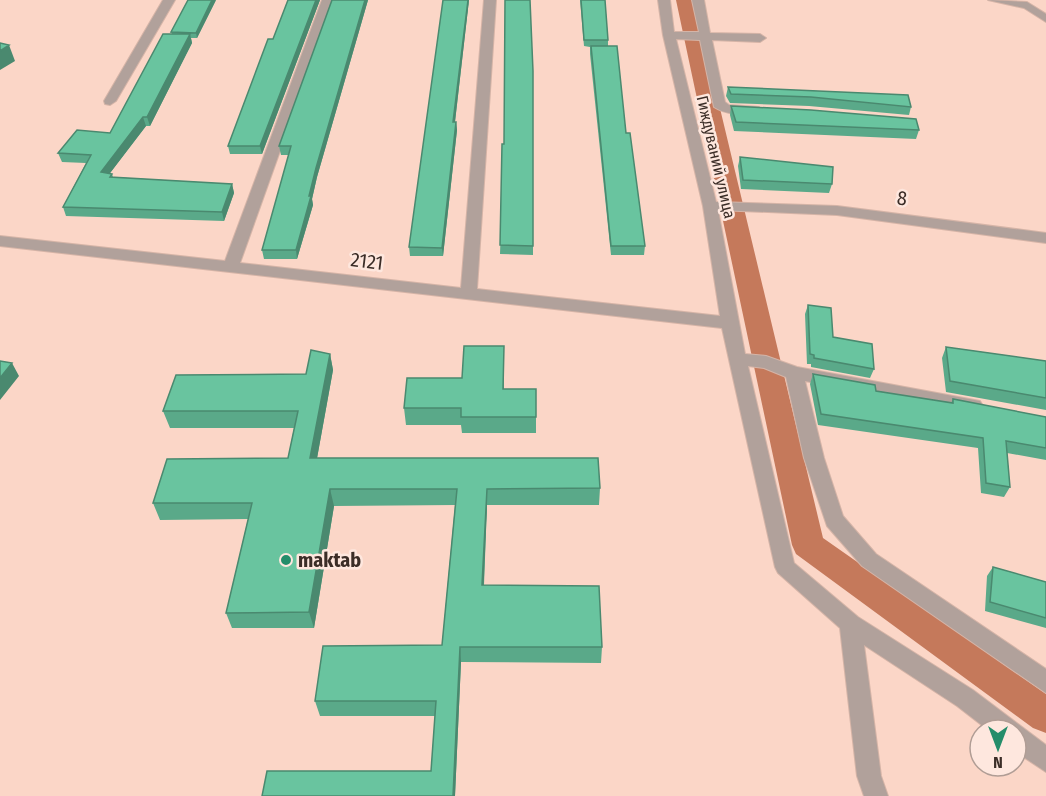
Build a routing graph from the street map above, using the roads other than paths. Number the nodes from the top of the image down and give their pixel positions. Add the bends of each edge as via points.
1 (169, 0) edge
2 (328, 0) edge
3 (490, 0) edge
4 (664, 0) edge
5 (698, 0) edge
6 (994, 0) edge
7 (1046, 19) edge
8 (671, 35) junction
9 (700, 35) junction
10 (760, 38) dead end
11 (110, 101) dead end
12 (773, 111) edge
13 (710, 206) junction
14 (1046, 238) edge
15 (1, 241) edge
16 (231, 266) junction
17 (469, 294) junction
18 (729, 323) junction
19 (743, 359) junction
20 (794, 373) junction
21 (989, 408) edge
22 (850, 624) junction
23 (1046, 682) edge
24 (991, 718) edge
25 (1028, 746) edge
26 (1046, 760) edge
27 (876, 796) edge

1 - 11 street
2 - 16 street
3 - 17 street
4 - 8 street, Гиждуваний улица
5 - 9 street
6 - 7 street via 1027,5
8 - 9 street
8 - 13 street, Гиждуваний улица
9 - 10 street
9 - 12 street via 719,105 726,109
13 - 14 street, 8 via 752,204
13 - 18 street, Гиждуваний улица
15 - 16 street, 2121
16 - 17 street, 2121
17 - 18 street, 2121
18 - 19 street, Гиждуваний улица
19 - 20 street
19 - 22 street, Гиждуваний улица via 785,567
20 - 21 street
20 - 23 street via 814,458 834,520 869,560
22 - 24 street, Гиждуваний улица
22 - 27 street via 869,776
25 - 26 street

